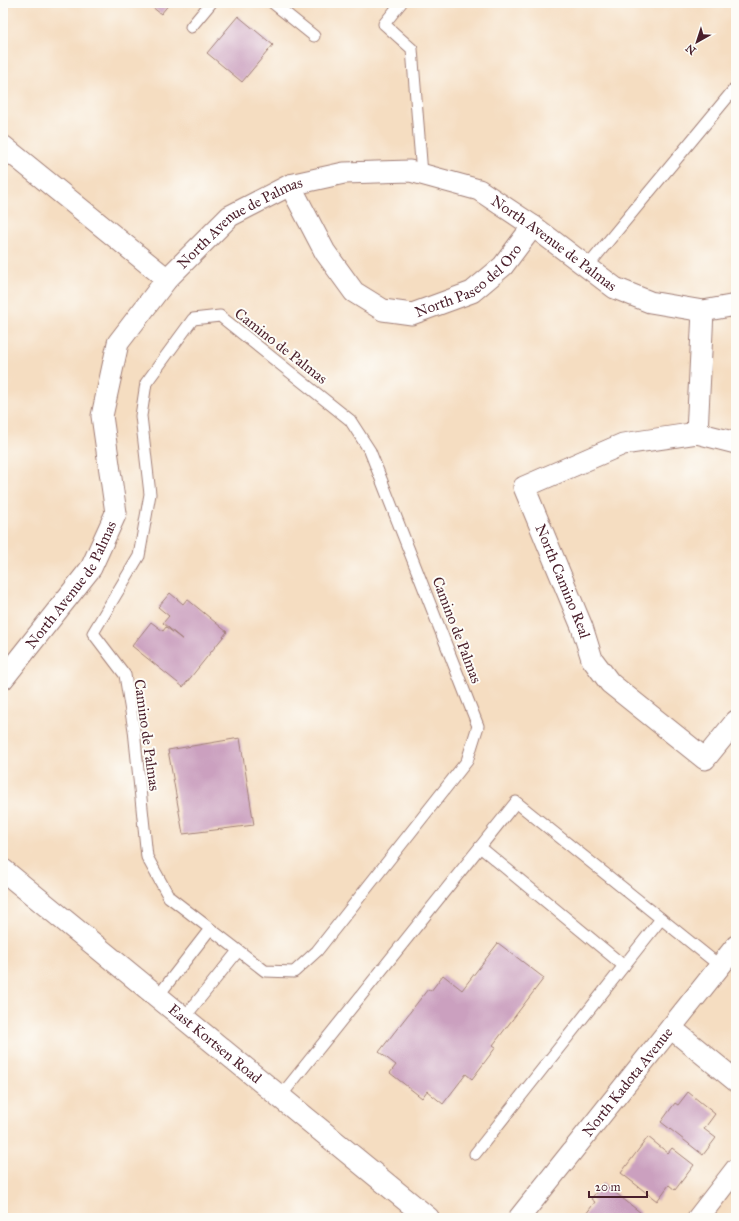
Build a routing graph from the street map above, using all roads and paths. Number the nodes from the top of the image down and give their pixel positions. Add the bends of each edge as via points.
1 (211, 3) edge
2 (273, 3) edge
3 (402, 3) edge
4 (191, 27) dead end
5 (314, 36) dead end
6 (736, 87) edge
7 (3, 146) edge
8 (422, 174) junction
9 (290, 184) junction
10 (533, 226) junction
11 (587, 267) junction
12 (167, 279) junction
13 (736, 305) edge
14 (703, 311) junction
15 (697, 433) junction
16 (736, 443) edge
17 (3, 679) edge
18 (736, 721) edge
19 (480, 847) junction
20 (3, 870) edge
21 (661, 919) junction
22 (210, 930) junction
23 (736, 946) edge
24 (238, 951) junction
25 (624, 966) junction
26 (720, 966) junction
27 (158, 996) junction
28 (184, 1018) junction
29 (671, 1028) junction
30 (736, 1081) edge
31 (280, 1097) junction
32 (475, 1154) dead end
33 (736, 1169) edge
34 (428, 1218) edge
35 (519, 1218) edge
36 (698, 1218) edge

1 - 4 lane
2 - 5 lane
3 - 8 lane via 384,24 412,49
6 - 11 lane
7 - 12 street
8 - 9 street, North Avenue de Palmas via 410,171 344,173
8 - 10 street, North Avenue de Palmas via 479,190
9 - 10 street, North Paseo del Oro via 325,252 354,292 383,310 412,314 472,292 503,266
9 - 12 street, North Avenue de Palmas via 230,216
10 - 11 street, North Avenue de Palmas
11 - 14 street, North Avenue de Palmas via 615,288 650,302
12 - 17 street, North Avenue de Palmas via 118,343 103,409 116,514 91,568
13 - 14 street, North Avenue de Palmas
14 - 15 street
15 - 16 street, North Camino Real
15 - 18 street, North Camino Real via 623,444 524,488 582,627 592,658 610,682 705,759
19 - 21 lane via 516,802
19 - 25 lane
19 - 31 lane
20 - 27 street, East Kortsen Road
21 - 25 lane
21 - 26 lane
22 - 24 lane, Camino de Palmas
22 - 24 lane, Camino de Palmas via 169,897 147,857 134,730 125,675 93,633 139,556 150,494 141,416 146,383 193,319 220,316 350,420 370,451 478,726 467,761 317,951 294,972 265,971
22 - 27 lane
23 - 26 street, North Kadota Avenue
24 - 28 lane
25 - 32 lane
26 - 29 street, North Kadota Avenue
27 - 28 street, East Kortsen Road
28 - 31 street, East Kortsen Road
29 - 30 street
29 - 35 street, North Kadota Avenue
31 - 34 street, East Kortsen Road
33 - 36 street

